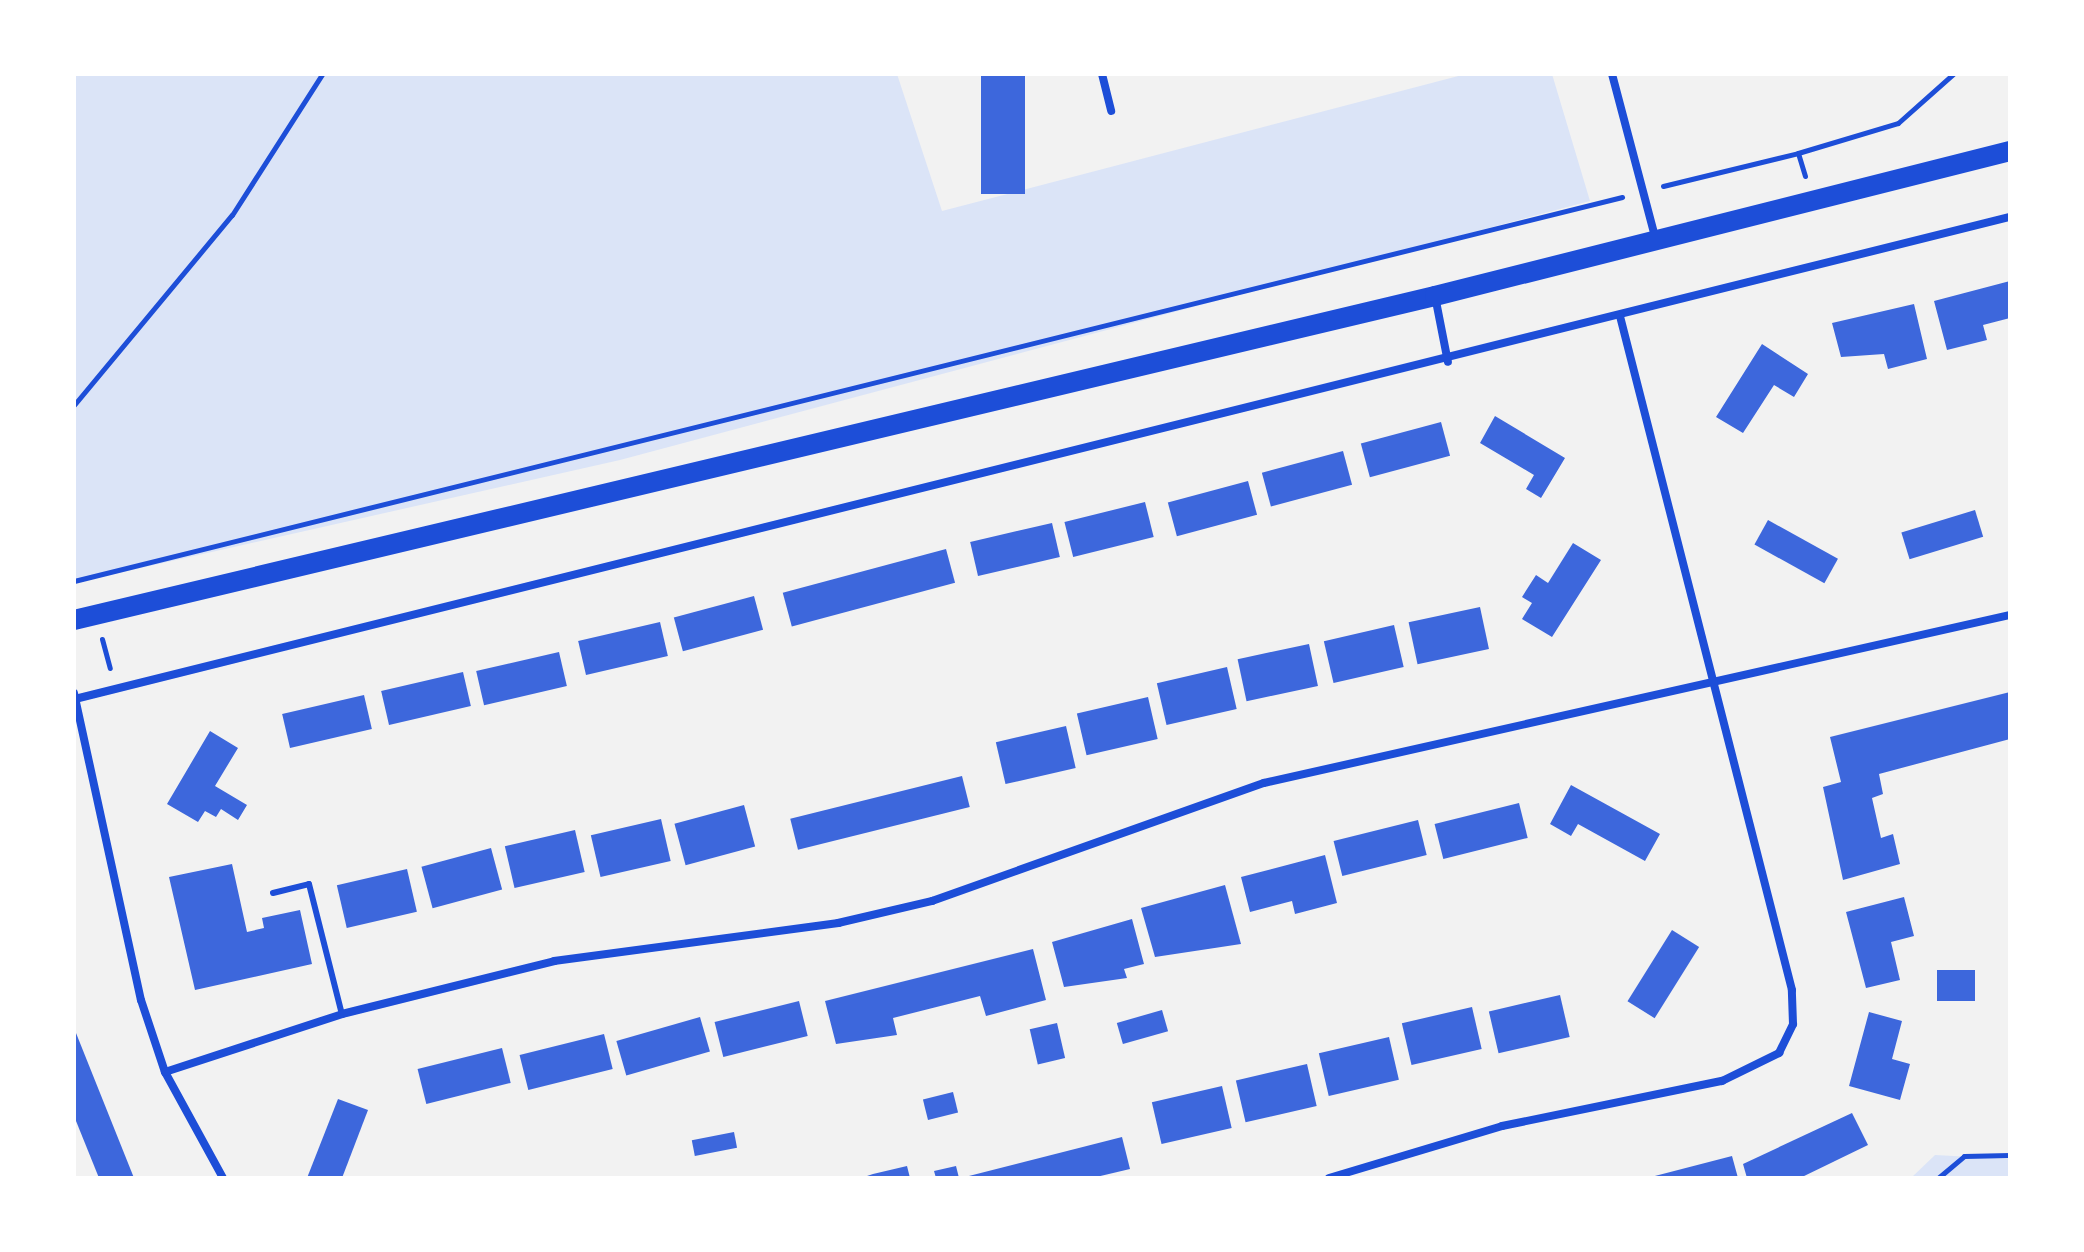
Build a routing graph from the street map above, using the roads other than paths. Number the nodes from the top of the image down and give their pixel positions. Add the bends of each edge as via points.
1 (1102, 74) edge
2 (1612, 74) edge
3 (1111, 111) dead end
4 (2010, 151) edge
5 (2010, 217) edge
6 (1656, 240) junction
7 (1435, 296) junction
8 (1620, 316) junction
9 (1448, 362) junction
10 (2010, 615) edge
11 (74, 620) edge
12 (1715, 684) junction
13 (75, 696) edge
14 (273, 893) dead end
15 (342, 1014) junction
16 (165, 1072) junction
17 (223, 1178) edge
18 (1329, 1178) edge

1 - 3 street
2 - 6 street
4 - 6 main road
5 - 8 street
6 - 7 main road
7 - 9 street
7 - 11 main road
8 - 9 street
8 - 12 street
9 - 13 street via 116,692
10 - 12 street
12 - 15 street via 1264,783 932,901 838,923 554,961
12 - 18 street via 1792,990 1793,1024 1779,1053 1722,1081 1502,1126
13 - 16 street via 141,1000
14 - 15 lane via 309,884
15 - 16 street
16 - 17 street

